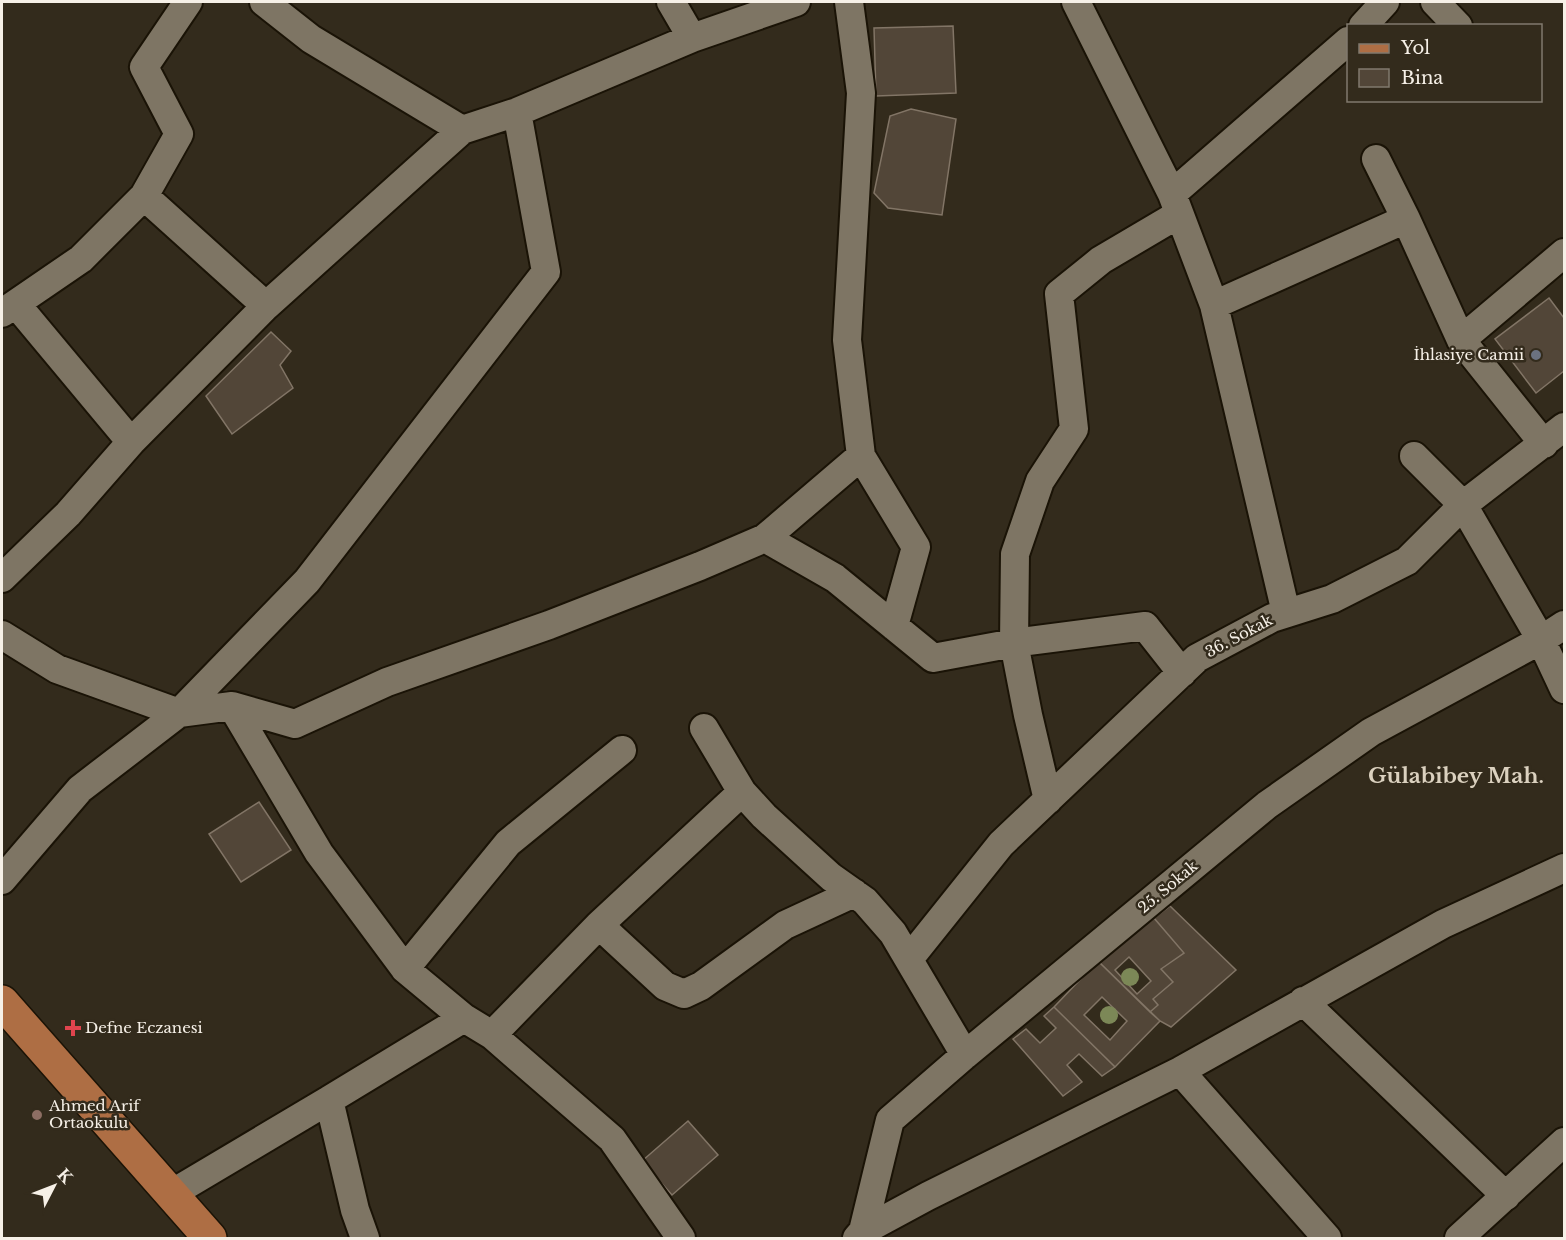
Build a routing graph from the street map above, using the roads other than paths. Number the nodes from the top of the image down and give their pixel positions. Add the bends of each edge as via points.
1 (188, 2) edge
2 (264, 2) edge
3 (671, 2) edge
4 (796, 2) edge
5 (849, 2) edge
6 (1076, 2) edge
7 (1385, 2) edge
8 (1435, 2) edge
9 (1365, 24) edge
10 (1456, 24) edge
11 (692, 38) junction
12 (1347, 42) edge
13 (517, 112) junction
14 (462, 130) junction
15 (1376, 159) dead end
16 (144, 196) junction
17 (1175, 204) junction
18 (1406, 219) junction
19 (1564, 253) edge
20 (1214, 305) junction
21 (266, 306) junction
22 (9, 309) edge
23 (1461, 340) junction
24 (1554, 436) edge
25 (131, 442) junction
26 (861, 456) junction
27 (1414, 456) dead end
28 (1463, 505) junction
29 (765, 538) junction
30 (2, 578) edge
31 (1286, 613) junction
32 (894, 626) junction
33 (1553, 632) edge
34 (2, 635) edge
35 (1014, 643) junction
36 (1182, 673) junction
37 (1564, 689) edge
38 (232, 706) junction
39 (179, 713) junction
40 (704, 728) dead end
41 (622, 750) dead end
42 (742, 792) junction
43 (1048, 800) junction
44 (1564, 868) edge
45 (2, 880) edge
46 (854, 893) junction
47 (600, 925) junction
48 (909, 959) junction
49 (405, 969) junction
50 (1303, 1001) junction
51 (2, 1002) edge
52 (464, 1018) junction
53 (492, 1035) junction
54 (965, 1055) junction
55 (1180, 1071) junction
56 (329, 1100) junction
57 (1564, 1142) edge
58 (171, 1194) junction
59 (1506, 1196) junction
60 (860, 1235) edge
61 (210, 1239) edge
62 (365, 1239) edge
63 (681, 1239) edge
64 (1327, 1239) edge
65 (1459, 1239) edge

1 - 16 street via 144,67 180,134
2 - 14 street via 311,39
3 - 11 street
4 - 11 street
5 - 26 street via 861,93 847,340
6 - 17 street
7 - 9 street
8 - 10 street
11 - 13 street
12 - 17 street
13 - 14 street
13 - 39 street via 546,272 307,581
14 - 21 street
15 - 18 street
16 - 21 street
16 - 22 street via 81,259
17 - 20 street
17 - 35 street via 1059,294 1074,429 1040,481 1016,554
18 - 20 street
18 - 23 street
19 - 23 street
20 - 31 street
21 - 25 street
22 - 25 street
23 - 24 street
24 - 28 street, 36. Sokak
25 - 30 street via 68,514
26 - 29 street
26 - 32 street via 916,547
27 - 28 street
28 - 31 street, 36. Sokak via 1407,561 1332,599
28 - 33 street
29 - 32 street via 835,578
29 - 38 street via 549,625 387,682 295,724
31 - 36 street, 36. Sokak via 1197,658
32 - 35 street via 933,658
33 - 37 street
33 - 54 street, 25. Sokak via 1371,732 1267,805
34 - 39 street via 57,669
35 - 36 street via 1145,626
35 - 43 street
36 - 43 street, 36. Sokak
38 - 39 street
38 - 49 street via 319,853
39 - 45 street via 80,789
40 - 42 street
41 - 49 street via 508,843
42 - 46 street via 831,878
42 - 47 street
43 - 48 street, 36. Sokak via 1001,844
44 - 50 street via 1443,924
46 - 47 street via 785,925 684,994 665,986
46 - 48 street via 893,933
47 - 53 street
48 - 54 street
49 - 52 street
50 - 55 street
50 - 59 street
51 - 58 main road
52 - 53 street
52 - 56 street
53 - 63 street via 612,1139
54 - 60 street, 25. Sokak via 890,1120
55 - 60 street via 928,1196
55 - 64 street
56 - 58 street
56 - 62 street
57 - 59 street
58 - 61 main road
59 - 65 street

